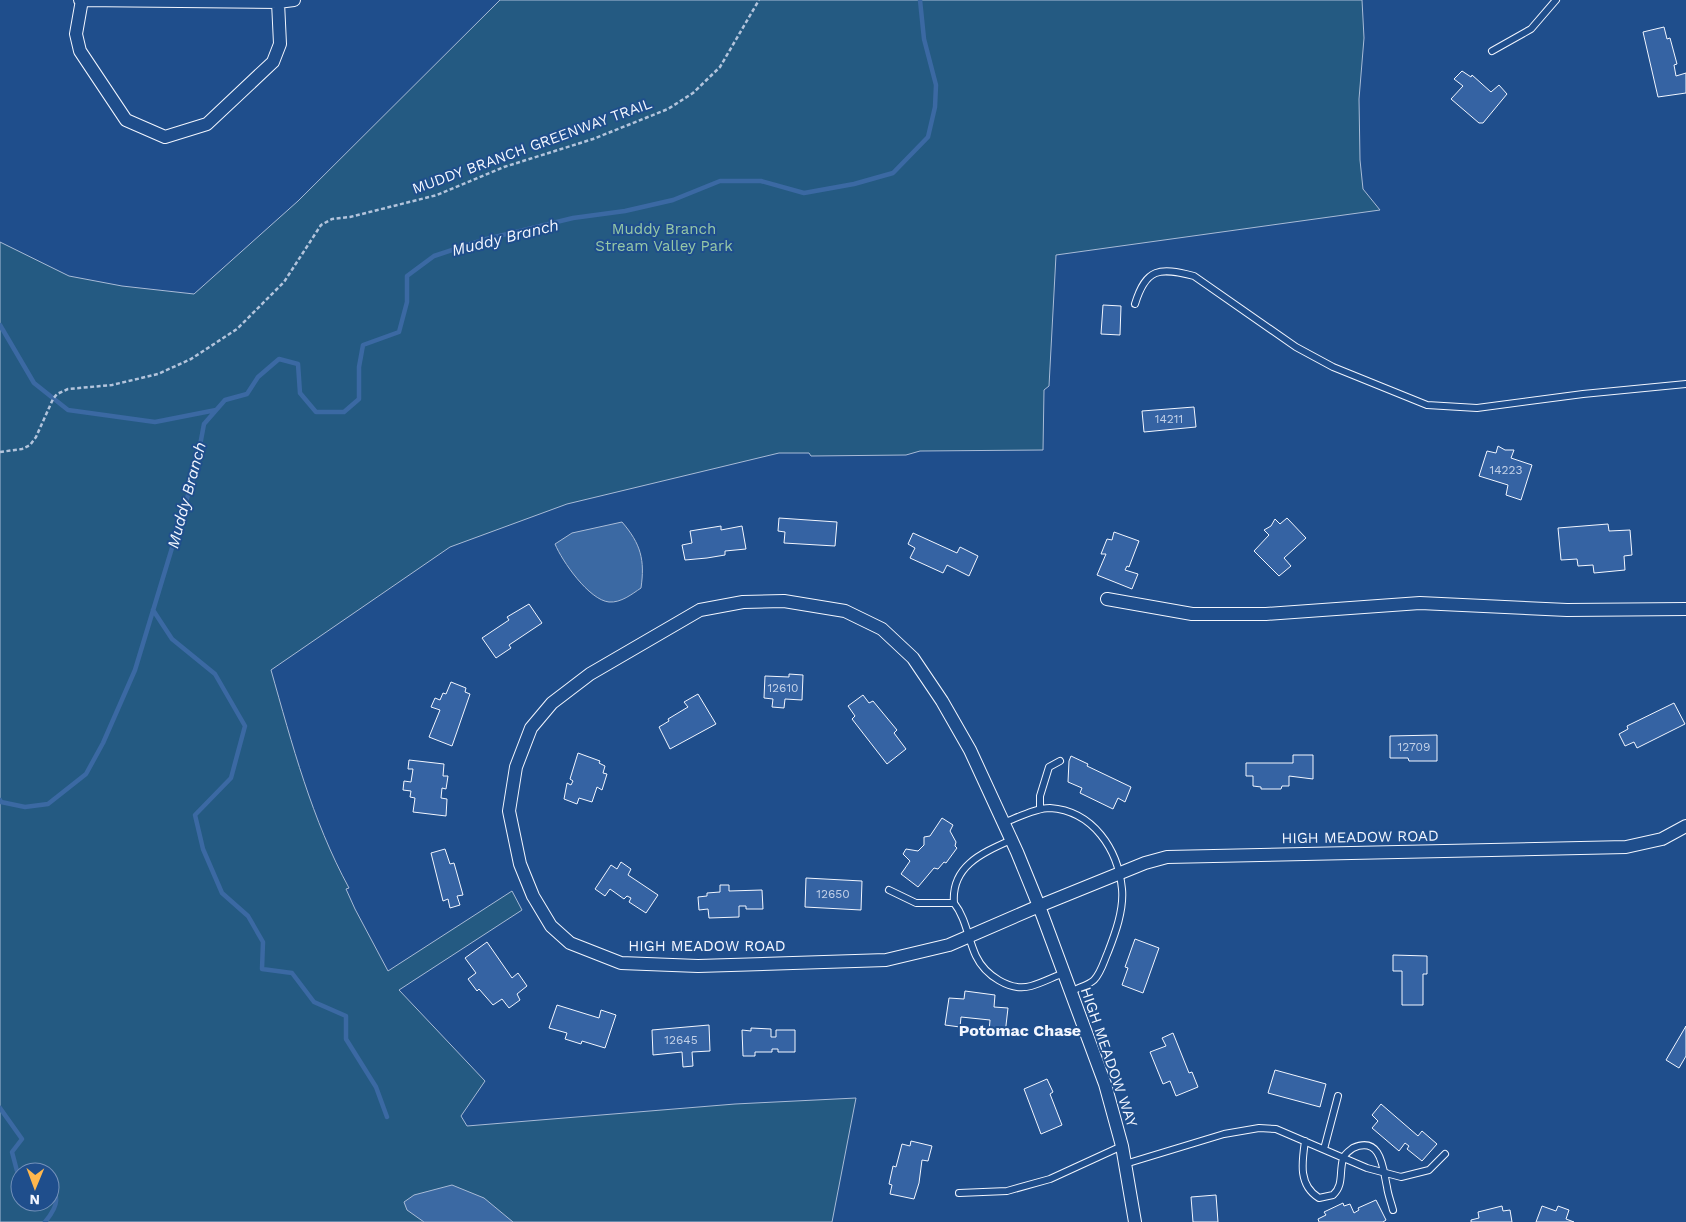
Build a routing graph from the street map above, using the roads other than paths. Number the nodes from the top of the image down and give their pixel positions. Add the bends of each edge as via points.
1 (81, 0) edge
2 (294, 0) edge
3 (1556, 0) edge
4 (278, 2) junction
5 (1492, 51) dead end
6 (1134, 304) dead end
7 (1686, 384) edge
8 (1107, 599) dead end
9 (1686, 609) edge
10 (1060, 761) dead end
11 (1040, 809) junction
12 (1003, 823) junction
13 (1686, 826) edge
14 (1011, 840) junction
15 (1118, 874) junction
16 (889, 890) dead end
17 (954, 903) junction
18 (1039, 906) junction
19 (969, 936) junction
20 (1064, 973) junction
21 (1070, 992) junction
22 (1338, 1096) dead end
23 (1305, 1141) junction
24 (1122, 1146) junction
25 (1324, 1149) junction
26 (1445, 1154) dead end
27 (1343, 1157) junction
28 (1125, 1164) junction
29 (1384, 1174) junction
30 (959, 1193) dead end
31 (1393, 1210) dead end
32 (1135, 1222) edge

1 - 4 street
1 - 4 street via 76,34 80,51 126,120 165,137 207,124 273,62 280,44
2 - 4 street
3 - 5 lane via 1531,29
6 - 7 lane via 1148,276 1177,272 1194,276 1296,347 1333,367 1427,405 1477,408
8 - 9 street via 1192,614 1266,614 1420,603 1567,610
10 - 11 lane via 1049,767 1040,796
11 - 12 lane
11 - 15 lane via 1051,808 1080,816 1095,826 1104,837
12 - 14 street, HIGH MEADOW ROAD
12 - 19 street, HIGH MEADOW ROAD via 970,750 913,658 882,629 845,611 784,601 742,602 700,610 590,674 552,703 531,728 516,767 509,811 520,864 533,896 551,926 570,943 622,963 698,966 886,960 949,945
13 - 15 street, HIGH MEADOW ROAD via 1662,839 1626,847 1167,857
14 - 17 lane via 978,854 964,867 956,880
14 - 18 street, HIGH MEADOW ROAD
15 - 18 street, HIGH MEADOW ROAD
15 - 21 lane via 1122,890 1114,937 1094,980
16 - 17 lane via 916,904
17 - 19 lane
18 - 19 street, HIGH MEADOW ROAD
18 - 20 street, HIGH MEADOW WAY
19 - 20 lane via 984,970 1008,984 1030,986
20 - 21 street, HIGH MEADOW WAY
21 - 24 street, HIGH MEADOW WAY via 1105,1084
22 - 25 lane
23 - 25 lane
23 - 27 lane via 1303,1175 1307,1187 1319,1198 1333,1196 1337,1192
23 - 28 lane via 1276,1129 1240,1130
24 - 28 street, HIGH MEADOW WAY
24 - 30 lane via 1050,1179 1008,1190
25 - 27 lane
26 - 29 lane via 1429,1170 1401,1177
27 - 29 lane
27 - 29 lane via 1358,1146 1376,1150 1381,1157
28 - 32 street, HIGH MEADOW WAY
29 - 31 lane

